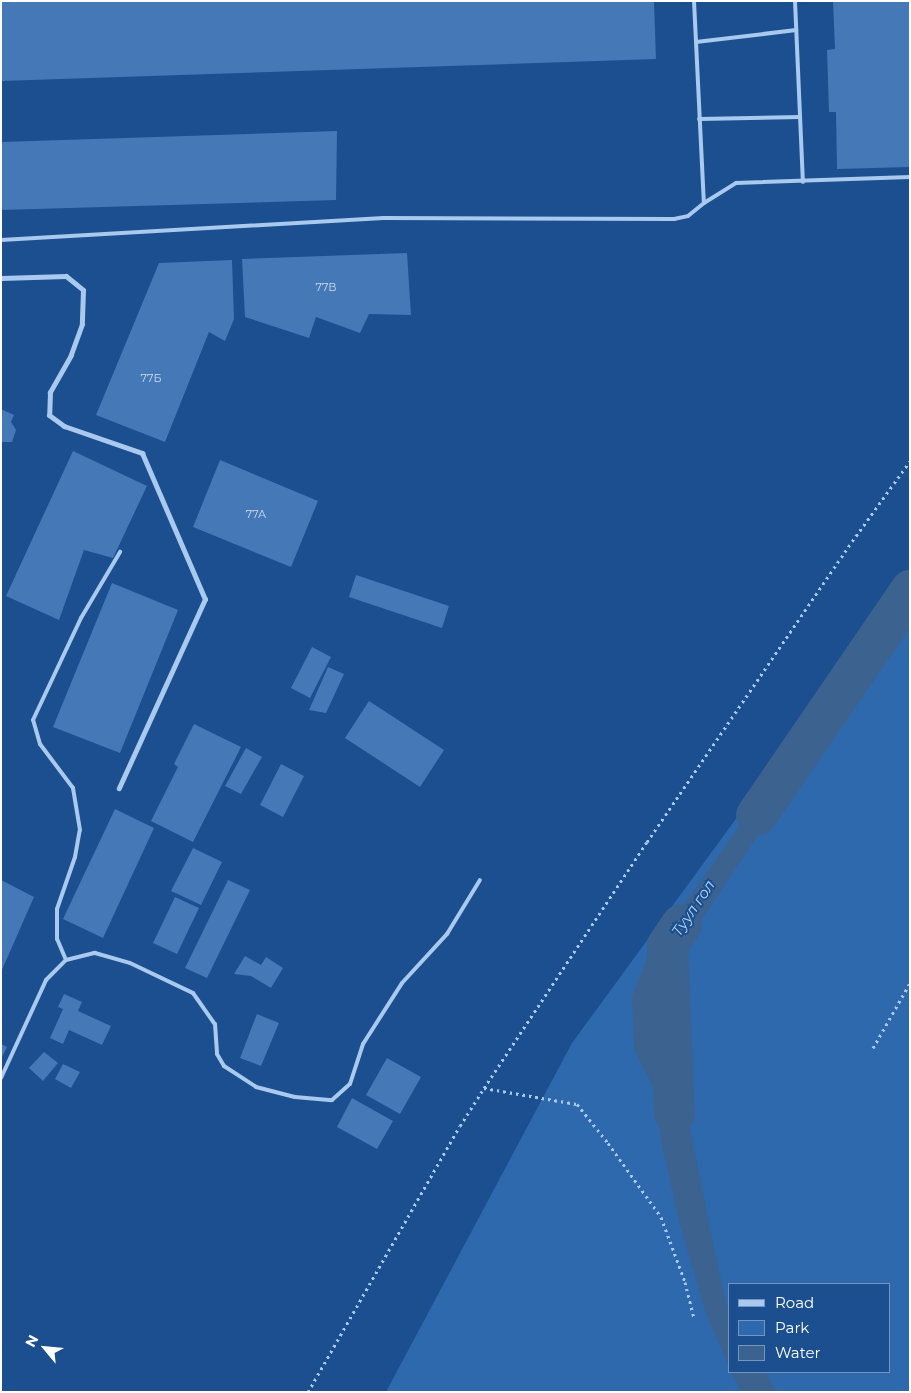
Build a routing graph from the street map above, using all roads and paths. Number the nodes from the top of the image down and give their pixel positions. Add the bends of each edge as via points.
1 (694, 1) edge
2 (795, 1) edge
3 (796, 30) junction
4 (696, 42) junction
5 (800, 116) junction
6 (699, 119) junction
7 (910, 177) edge
8 (803, 182) junction
9 (704, 203) junction
10 (1, 240) edge
11 (1, 278) edge
12 (910, 461) edge
13 (120, 552) dead end
14 (119, 788) dead end
15 (480, 880) dead end
16 (66, 960) junction
17 (910, 983) edge
18 (873, 1048) dead end
19 (1, 1078) edge
20 (484, 1088) junction
21 (694, 1319) dead end
22 (308, 1392) edge

1 - 4 lane
2 - 3 lane
3 - 4 lane
3 - 5 lane
4 - 6 lane
5 - 6 lane
5 - 8 lane
6 - 9 lane
7 - 8 lane
8 - 9 lane via 736,183
9 - 10 lane via 688,216 674,220 383,218
11 - 14 street via 66,276 83,290 82,324 71,355 50,392 49,416 64,426 142,453 205,599
12 - 20 path via 652,834
13 - 16 lane via 81,618 32,720 40,744 73,788 80,830 75,857 57,909 58,939
15 - 16 lane via 448,934 402,983 363,1044 350,1084 332,1100 295,1097 256,1087 224,1066 217,1054 215,1024 193,993 130,963 95,952
16 - 19 lane via 46,980
17 - 18 path
20 - 21 path via 577,1104 661,1217 685,1282
20 - 22 path

